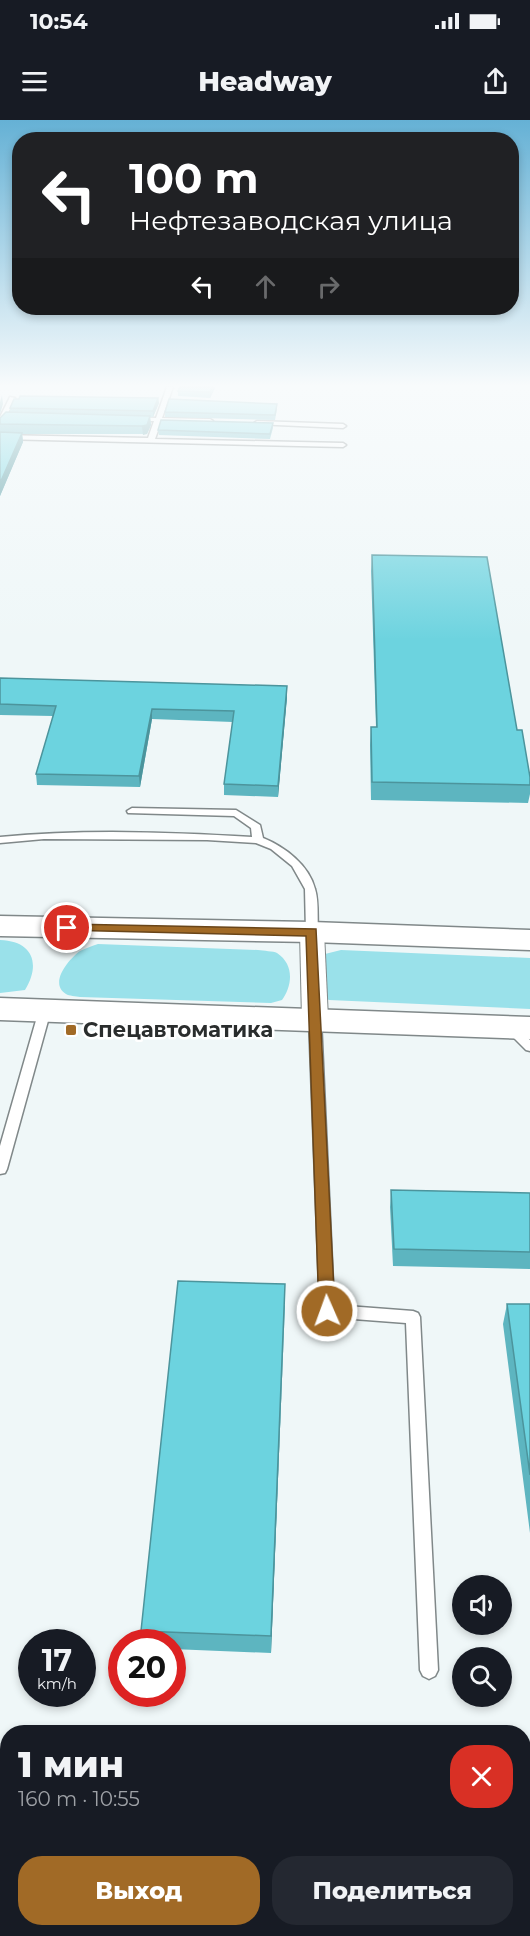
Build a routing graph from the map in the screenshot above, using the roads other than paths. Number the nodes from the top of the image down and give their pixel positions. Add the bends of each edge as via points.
1 (132, 811) dead end
2 (0, 840) edge
3 (258, 840) junction
4 (0, 927) edge
5 (312, 932) junction
6 (530, 940) edge
7 (0, 1009) edge
8 (45, 1010) junction
9 (315, 1020) junction
10 (524, 1035) edge
11 (0, 1169) edge
12 (429, 1670) dead end

1 - 3 lane via 236,813 256,828
2 - 3 lane
3 - 5 lane via 275,847 296,864 310,889
4 - 5 main road
5 - 6 main road
5 - 9 street
7 - 8 main road
8 - 9 main road
8 - 11 lane
9 - 10 main road
9 - 12 lane via 327,1311 413,1317

